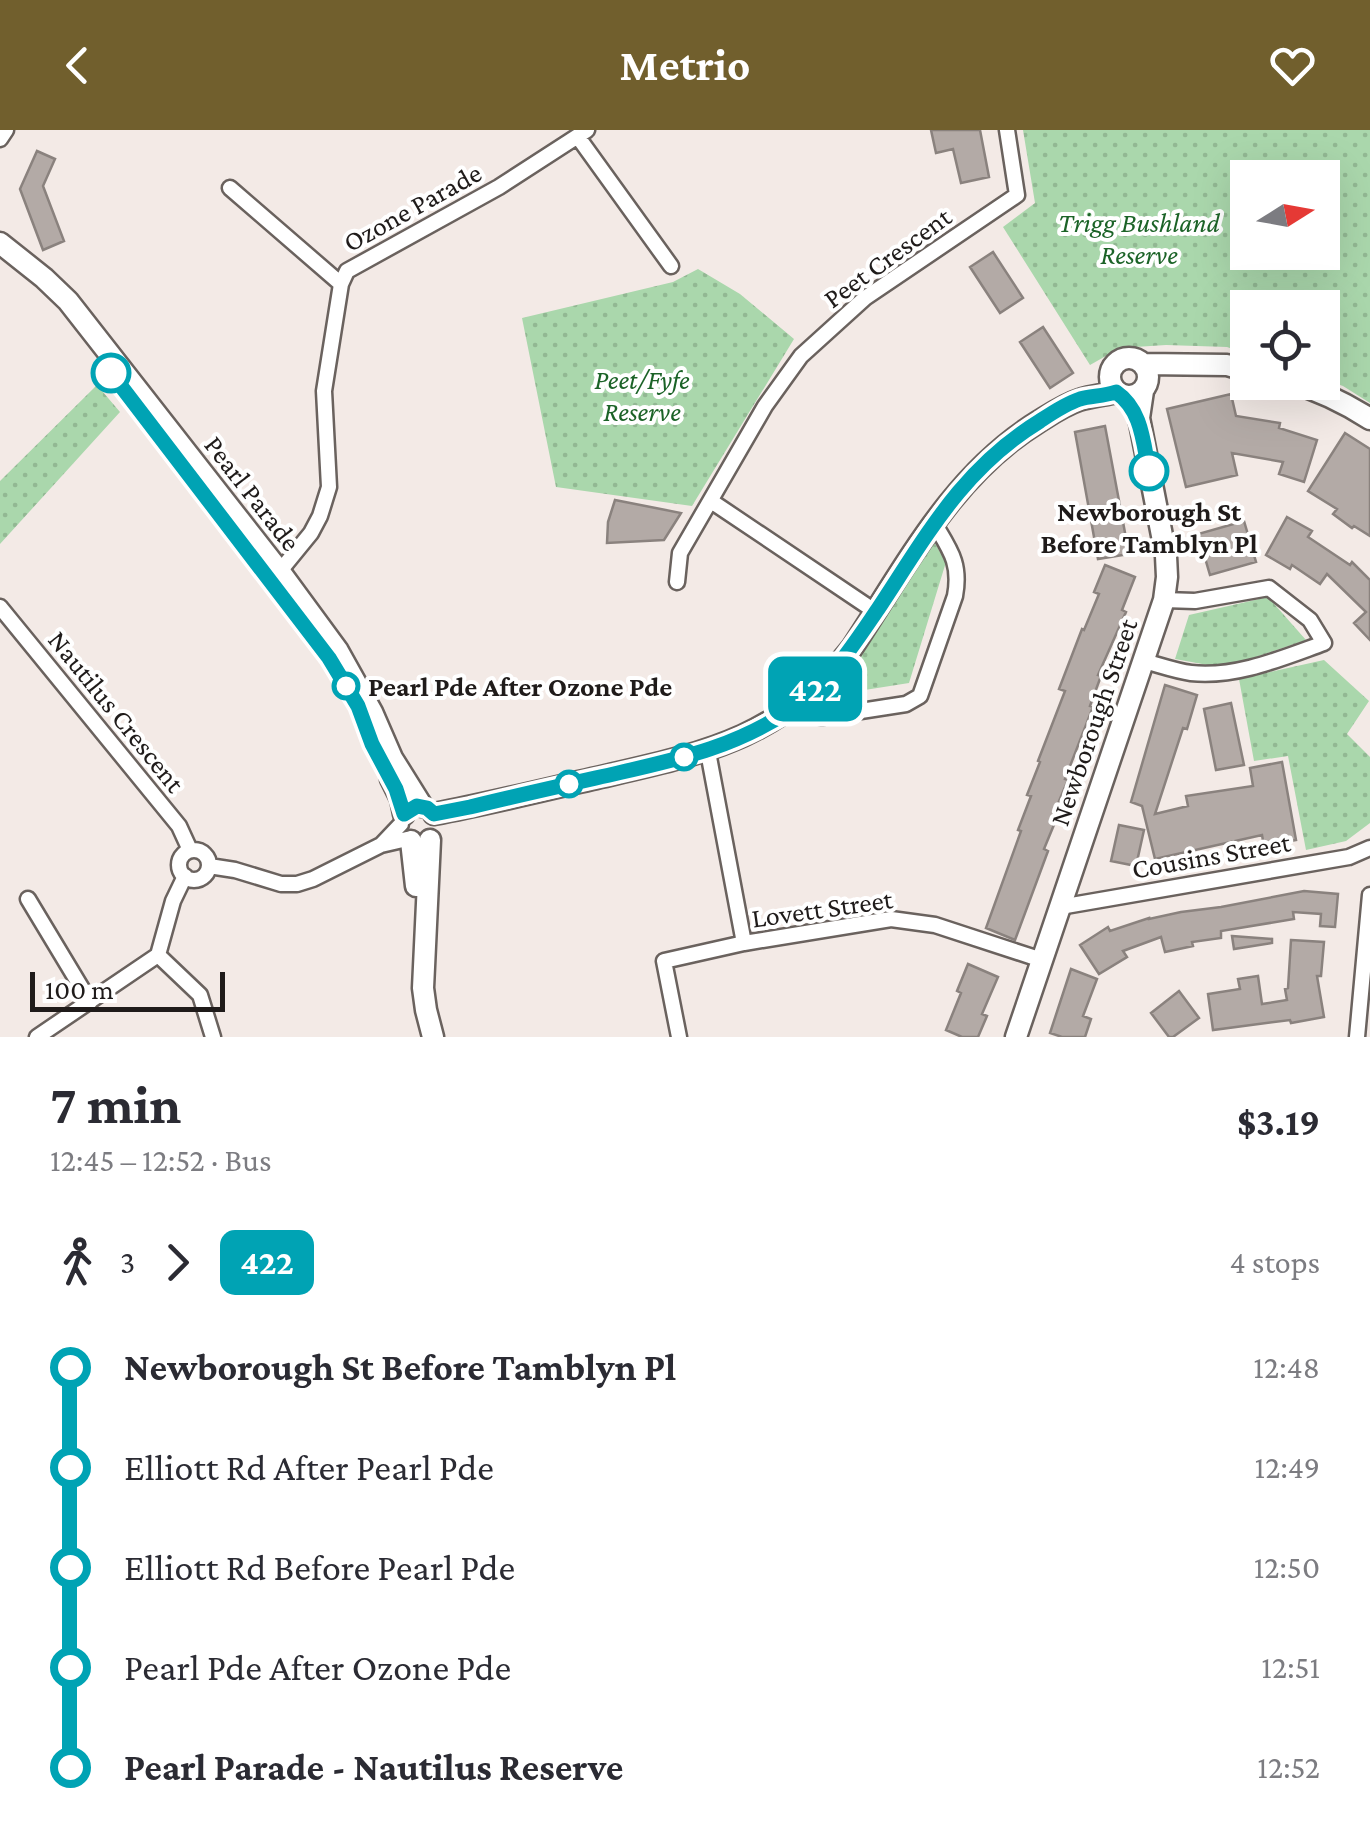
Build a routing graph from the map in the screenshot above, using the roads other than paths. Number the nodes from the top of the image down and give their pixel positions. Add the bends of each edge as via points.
1 (6, 130) edge
2 (1006, 130) edge
3 (583, 133) edge
4 (0, 139) edge
5 (230, 188) dead end
6 (0, 243) edge
7 (0, 258) edge
8 (671, 266) dead end
9 (341, 284) junction
10 (1230, 366) edge
11 (1130, 384) junction
12 (1336, 400) edge
13 (1370, 419) edge
14 (711, 501) junction
15 (934, 522) junction
16 (275, 577) junction
17 (676, 582) dead end
18 (1164, 600) junction
19 (0, 607) edge
20 (876, 612) junction
21 (1144, 661) junction
22 (797, 705) junction
23 (708, 752) junction
24 (418, 826) junction
25 (1370, 848) edge
26 (190, 850) junction
27 (208, 866) junction
28 (184, 876) junction
29 (1370, 895) edge
30 (28, 899) dead end
31 (1060, 907) junction
32 (744, 943) junction
33 (158, 954) junction
34 (1042, 960) junction
35 (90, 1002) junction
36 (38, 1037) edge
37 (214, 1037) edge
38 (422, 1037) edge
39 (434, 1037) edge
40 (678, 1037) edge
41 (1016, 1037) edge
42 (1357, 1037) edge

1 - 4 street
2 - 14 street, Peet Crescent via 1018,195 865,298 801,356
3 - 8 street
3 - 9 street, Ozone Parade via 363,260
5 - 9 street
6 - 16 street, Pearl Parade via 68,301
7 - 16 street, Pearl Parade via 54,301
9 - 16 street, Ozone Parade via 324,391 329,487 311,533
10 - 11 street via 1174,364
11 - 15 street via 1082,398 1022,432 986,460
11 - 18 street, Newborough Street via 1166,556
12 - 13 street
14 - 17 street, Peet Crescent via 680,553
14 - 20 street
15 - 20 street
15 - 22 street via 958,579 920,696 822,717
16 - 24 street, Pearl Parade via 355,678
18 - 21 street, Newborough Street
18 - 21 street via 1269,588 1310,620 1324,643 1225,673 1190,673
19 - 26 street, Nautilus Crescent via 179,826
20 - 22 street via 837,667
21 - 31 street, Newborough Street
22 - 23 street
23 - 24 street via 470,807
23 - 32 street
24 - 27 street via 297,884
24 - 38 street via 412,991
24 - 39 street via 423,988
25 - 31 street, Cousins Street
26 - 27 street, Nautilus Crescent via 207,857
26 - 28 street via 178,865
27 - 28 street via 200,878
28 - 33 street
29 - 42 street
30 - 35 street
31 - 34 street, Newborough Street
32 - 34 street, Lovett Street via 891,919 935,924
32 - 40 street, Lovett Street via 664,960
33 - 35 street
33 - 37 street via 200,995
34 - 41 street, Newborough Street
35 - 36 street

